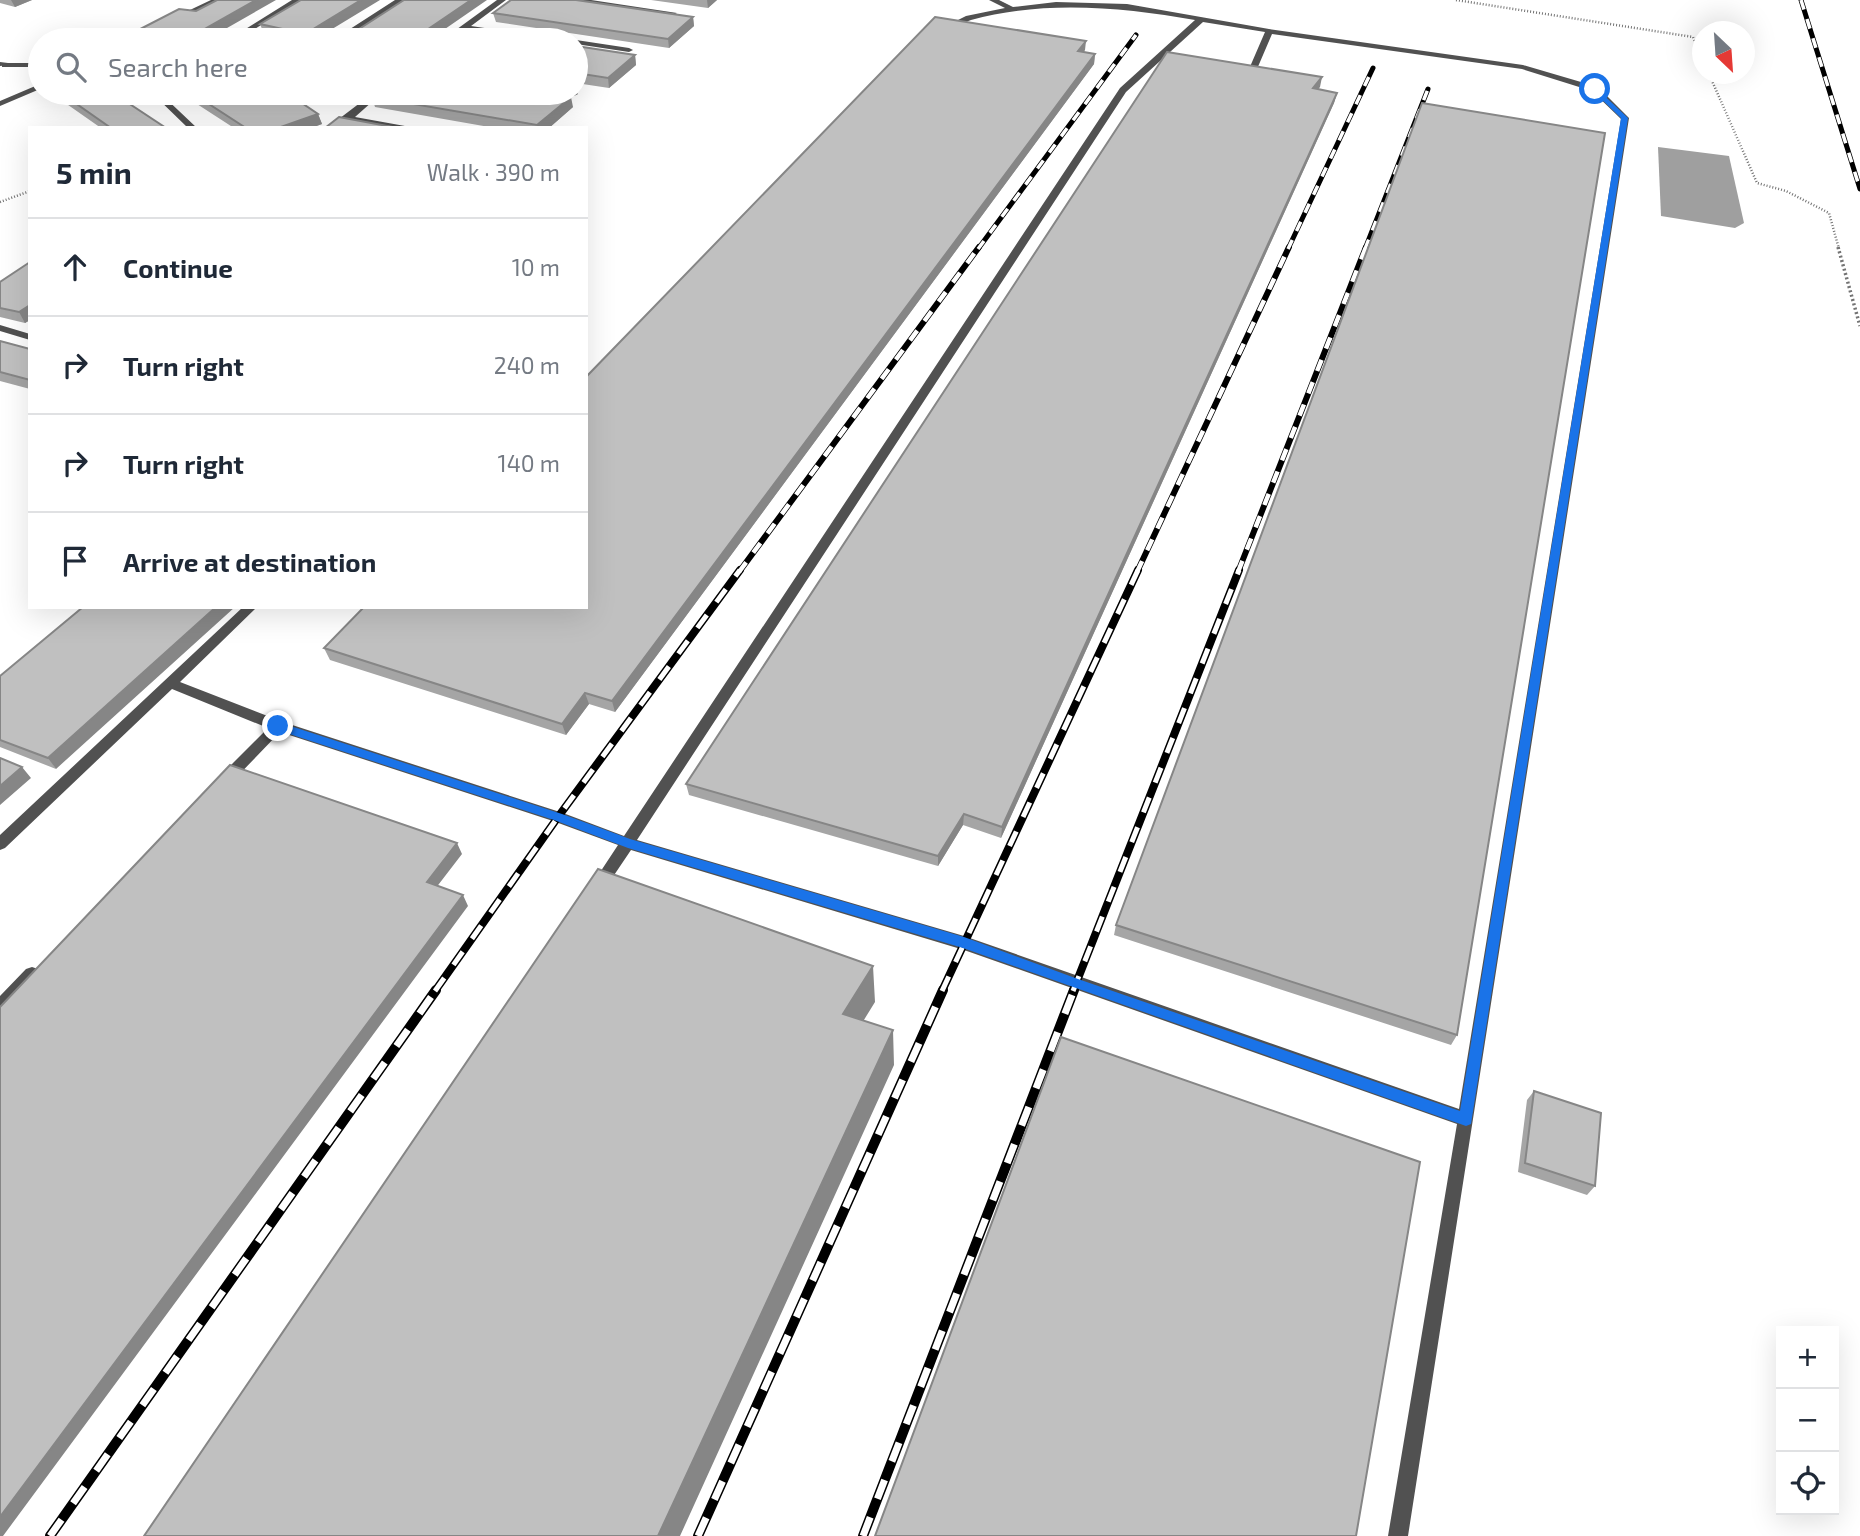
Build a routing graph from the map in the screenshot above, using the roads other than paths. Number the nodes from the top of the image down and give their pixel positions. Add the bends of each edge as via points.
1 (217, 0) edge
2 (297, 0) edge
3 (400, 0) edge
4 (502, 0) edge
5 (574, 0) edge
6 (993, 0) edge
7 (1012, 9) junction
8 (673, 13) edge
9 (1201, 19) junction
10 (168, 22) edge
11 (464, 27) joint
12 (252, 28) edge
13 (356, 28) edge
14 (471, 28) edge
15 (946, 28) edge
16 (1269, 31) junction
17 (588, 45) edge
18 (629, 50) dead end
19 (3, 64) edge
20 (28, 65) edge
21 (1250, 76) edge
22 (28, 91) edge
23 (0, 104) edge
24 (169, 105) edge
25 (364, 105) edge
26 (348, 118) junction
27 (191, 126) edge
28 (334, 126) edge
29 (399, 126) edge
30 (0, 328) edge
31 (28, 336) edge
32 (249, 609) edge
33 (172, 684) junction
34 (278, 726) junction
35 (211, 794) edge
36 (628, 843) junction
37 (0, 844) edge
38 (589, 901) edge
39 (38, 968) edge
40 (0, 1007) edge
41 (1466, 1119) junction
42 (1398, 1536) edge

1 - 10 lane
2 - 12 lane
3 - 13 lane
4 - 11 lane
5 - 8 lane
6 - 7 lane
7 - 9 lane via 1056,4 1127,6
7 - 15 lane
9 - 16 lane
9 - 36 lane via 1124,90
11 - 14 lane
16 - 21 lane
16 - 41 lane via 1523,67 1595,89 1625,118
17 - 18 lane
19 - 20 lane
22 - 23 lane
24 - 27 lane
25 - 26 lane
26 - 28 lane
26 - 29 lane
30 - 31 lane
32 - 33 lane
33 - 34 lane
33 - 37 lane
34 - 35 lane
34 - 36 lane
36 - 38 lane
36 - 41 lane via 964,943
39 - 40 lane
41 - 42 lane

